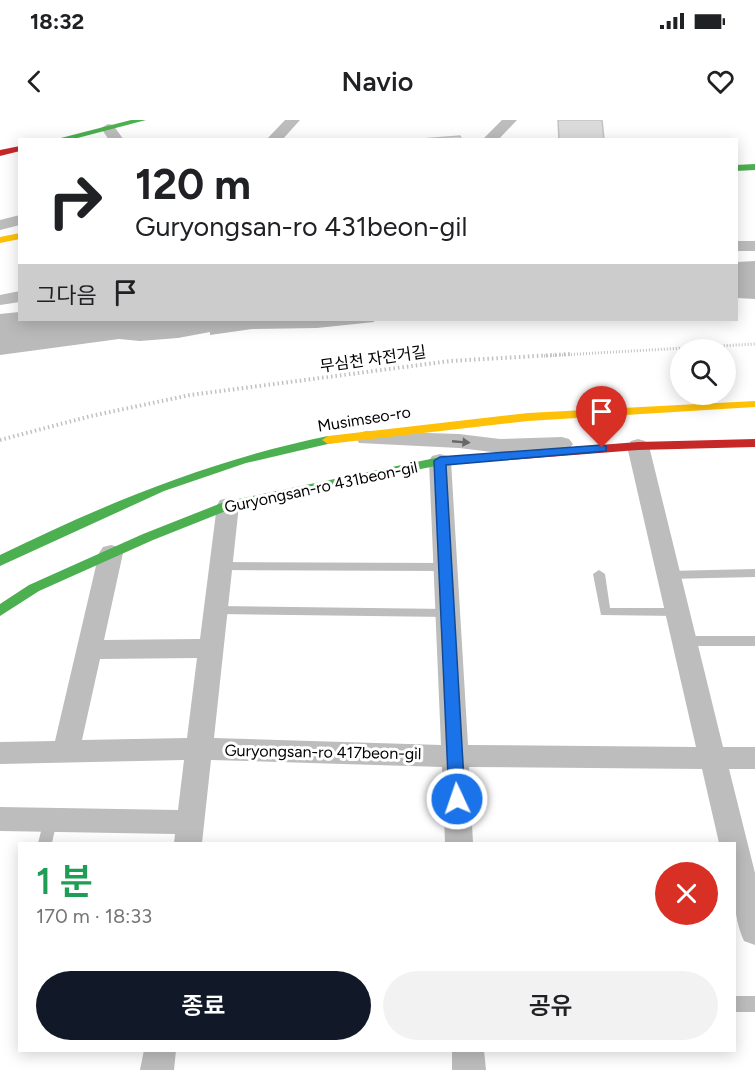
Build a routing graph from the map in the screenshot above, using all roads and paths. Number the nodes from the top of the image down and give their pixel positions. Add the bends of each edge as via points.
1 (142, 120) edge
2 (293, 120) edge
3 (510, 120) edge
4 (113, 128) edge
5 (66, 138) edge
6 (275, 138) edge
7 (491, 138) edge
8 (18, 148) edge
9 (0, 153) edge
10 (755, 167) edge
11 (738, 168) edge
12 (18, 220) edge
13 (0, 225) edge
14 (18, 236) edge
15 (0, 240) edge
16 (738, 246) edge
17 (755, 246) edge
18 (18, 296) edge
19 (0, 300) edge
20 (755, 344) edge
21 (755, 404) edge
22 (339, 438) junction
23 (0, 440) edge
24 (755, 443) edge
25 (638, 446) junction
26 (602, 448) junction
27 (440, 461) junction
28 (228, 505) junction
29 (111, 553) junction
30 (0, 561) edge
31 (222, 566) junction
32 (445, 567) junction
33 (599, 573) dead end
34 (755, 573) edge
35 (668, 575) junction
36 (216, 610) junction
37 (0, 611) edge
38 (677, 612) junction
39 (447, 613) junction
40 (684, 641) junction
41 (755, 641) edge
42 (212, 648) junction
43 (89, 650) junction
44 (201, 749) junction
45 (66, 752) junction
46 (0, 753) edge
47 (455, 756) junction
48 (712, 758) junction
49 (755, 758) edge
50 (0, 819) edge
51 (48, 831) edge
52 (190, 832) edge
53 (459, 842) edge
54 (734, 842) edge
55 (736, 848) edge
56 (740, 863) edge
57 (755, 931) edge
58 (736, 1004) edge
59 (755, 1004) edge
60 (160, 1052) edge
61 (468, 1052) edge
62 (157, 1070) edge
63 (469, 1070) edge

1 - 4 street
2 - 6 street
3 - 7 street
4 - 5 street
8 - 9 street
10 - 11 street
12 - 13 street
14 - 15 street
16 - 17 street
18 - 19 street
20 - 23 path, 무심천 자전거길 via 450,361 190,395
21 - 22 street, Musimseo-ro via 442,424
22 -> 26 street via 500,446 584,444
22 - 30 street, Musimseo-ro via 234,460 101,510
24 - 25 street, Guryongsan-ro 431beon-gil
25 - 26 street, Guryongsan-ro 431beon-gil
25 - 35 street
26 - 27 street, Guryongsan-ro 431beon-gil
27 - 28 street, Guryongsan-ro 431beon-gil
27 - 32 street
28 - 29 street, Guryongsan-ro 431beon-gil
28 - 31 street
29 - 37 street, Guryongsan-ro 431beon-gil via 34,588
29 - 43 street
31 - 32 lane
31 - 36 street
32 - 39 street
33 - 38 lane via 605,612
34 - 35 lane
35 - 38 street
36 - 39 lane
36 - 42 street
38 - 40 street
39 - 47 street
40 - 41 lane
40 - 48 street
42 - 43 street
42 - 44 street
43 - 45 street
44 - 45 street, Guryongsan-ro 417beon-gil
44 - 47 street, Guryongsan-ro 417beon-gil
44 - 52 street
45 - 46 street, Guryongsan-ro 417beon-gil
47 - 48 street, Guryongsan-ro 417beon-gil
47 - 53 street
48 - 49 street, Guryongsan-ro 417beon-gil
48 - 54 street
50 - 51 street
51 - 52 street
55 - 56 street
56 - 57 street
58 - 59 lane
60 - 62 street
61 - 63 street

